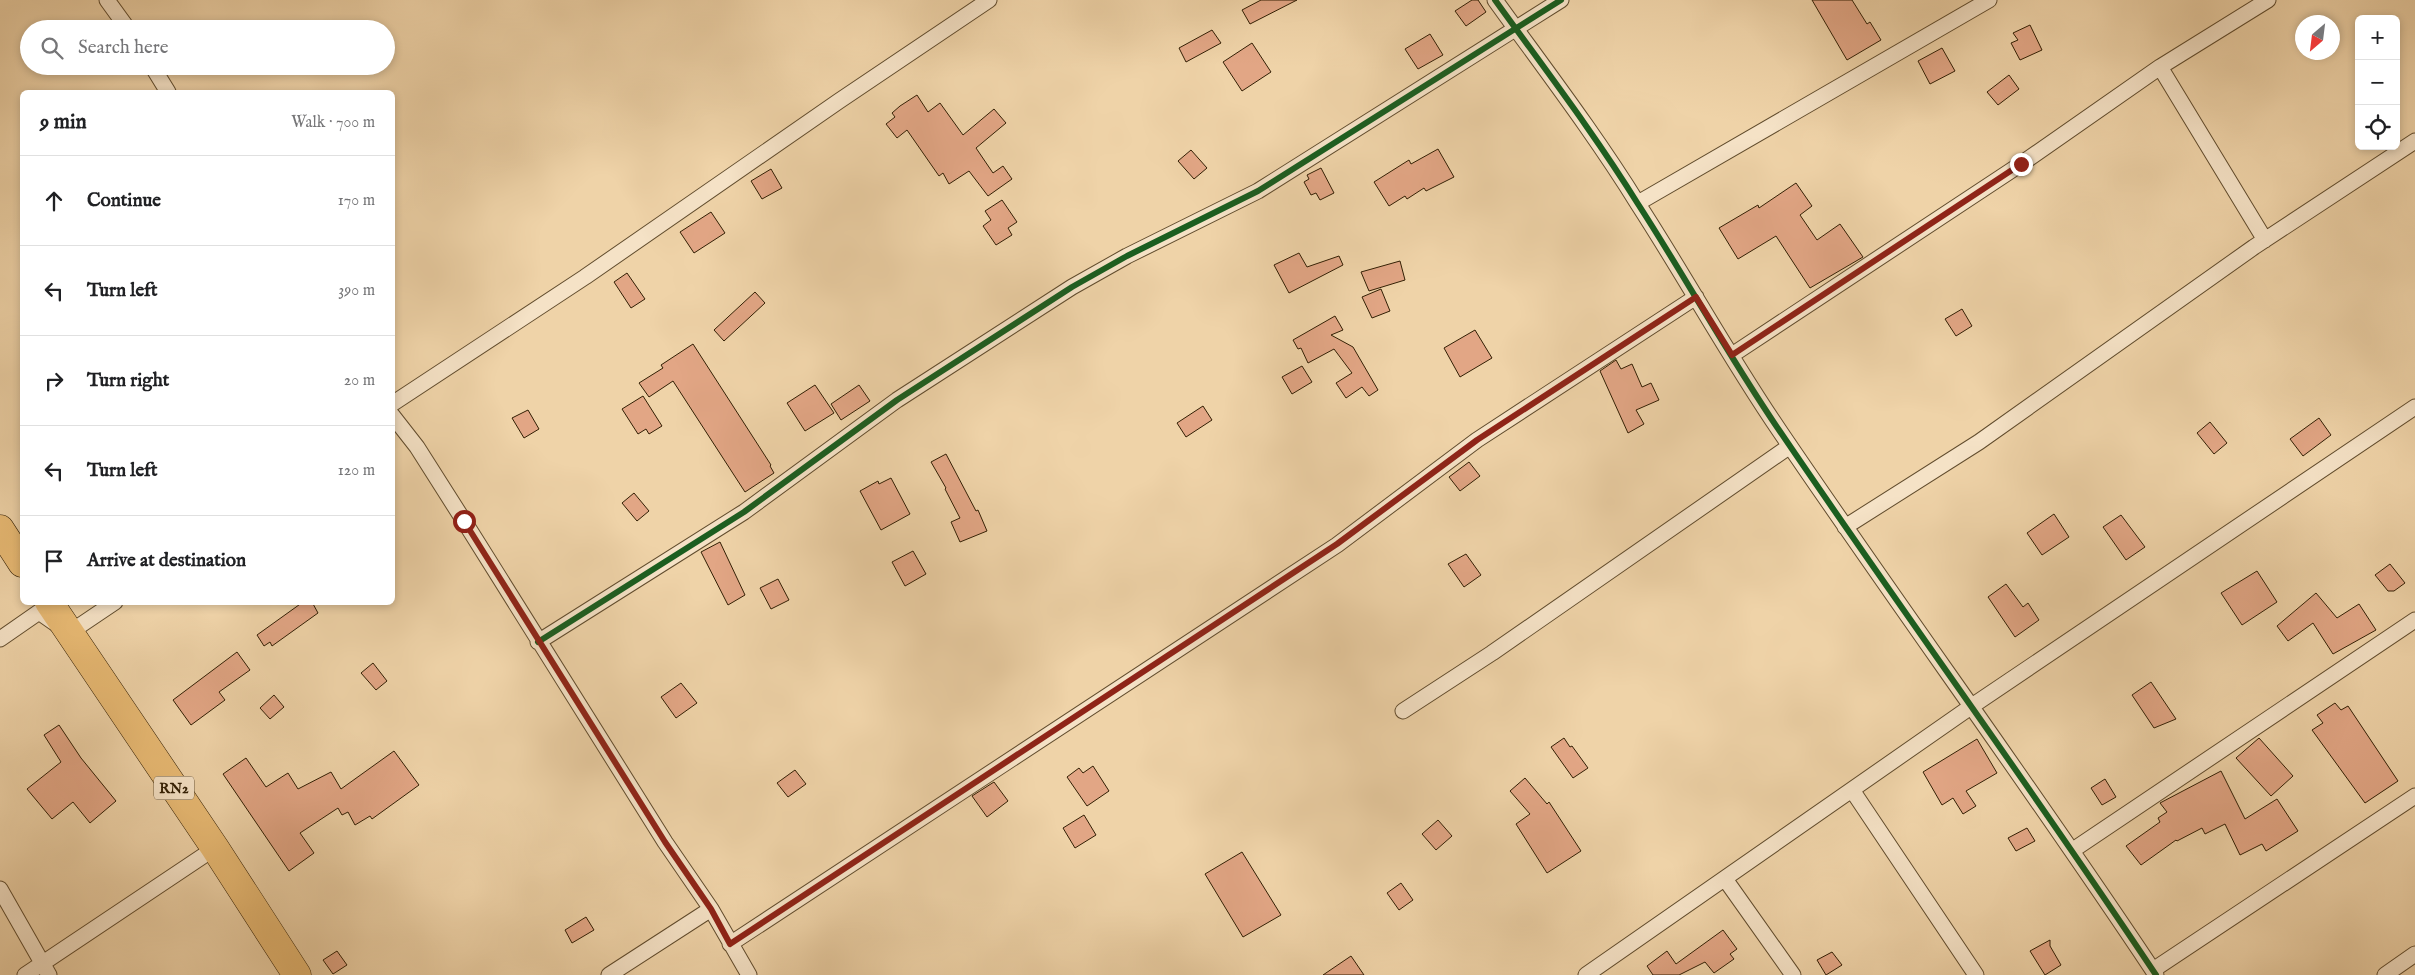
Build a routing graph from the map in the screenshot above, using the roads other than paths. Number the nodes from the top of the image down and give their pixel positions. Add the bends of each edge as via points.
1 (108, 0) edge
2 (990, 0) edge
3 (1495, 0) edge
4 (1562, 0) edge
5 (1989, 0) edge
6 (2268, 0) edge
7 (122, 20) edge
8 (1516, 29) junction
9 (2160, 67) junction
10 (158, 75) edge
11 (167, 90) edge
12 (2415, 141) edge
13 (1638, 203) junction
14 (2265, 240) junction
15 (1696, 297) junction
16 (1732, 355) junction
17 (395, 402) edge
18 (2415, 407) edge
19 (395, 419) edge
20 (1790, 446) junction
21 (1845, 527) junction
22 (0, 529) edge
23 (20, 560) edge
24 (51, 605) edge
25 (111, 605) edge
26 (2415, 620) edge
27 (69, 633) junction
28 (0, 639) edge
29 (538, 642) junction
30 (1972, 706) junction
31 (1403, 711) dead end
32 (1852, 790) junction
33 (2415, 796) edge
34 (215, 848) junction
35 (2073, 850) junction
36 (1725, 878) junction
37 (0, 889) edge
38 (711, 909) junction
39 (730, 944) junction
40 (2415, 954) edge
41 (46, 969) edge
42 (2154, 972) edge
43 (25, 975) edge
44 (297, 975) edge
45 (609, 975) edge
46 (749, 975) edge
47 (1586, 975) edge
48 (1793, 975) edge
49 (1976, 975) edge
50 (2385, 975) edge

1 - 7 street
2 - 17 street via 585,278
3 - 8 street
4 - 8 street
5 - 13 street
6 - 9 street
8 - 13 street via 1585,122
8 - 29 street via 1258,191 1072,287 897,400 744,512
9 - 14 street
9 - 16 street via 2021,164
10 - 11 street
12 - 14 street
13 - 15 street
14 - 21 street via 1979,442
15 - 16 street
15 - 39 street via 1477,440 1337,544
16 - 20 street
18 - 30 street
19 - 29 street via 417,447
20 - 21 street
20 - 31 street via 1500,648
21 - 30 street
22 - 23 highway
24 - 27 highway, RN2
25 - 27 street
26 - 35 street
27 - 28 street via 39,612
27 - 34 highway, RN2
29 - 38 street
30 - 32 street
30 - 35 street
32 - 36 street
32 - 49 street
33 - 42 street
34 - 41 street
34 - 44 highway, RN2
35 - 42 street
36 - 47 street
36 - 48 street
37 - 41 street
38 - 39 street
38 - 45 street
39 - 46 street
40 - 50 street
41 - 43 street

